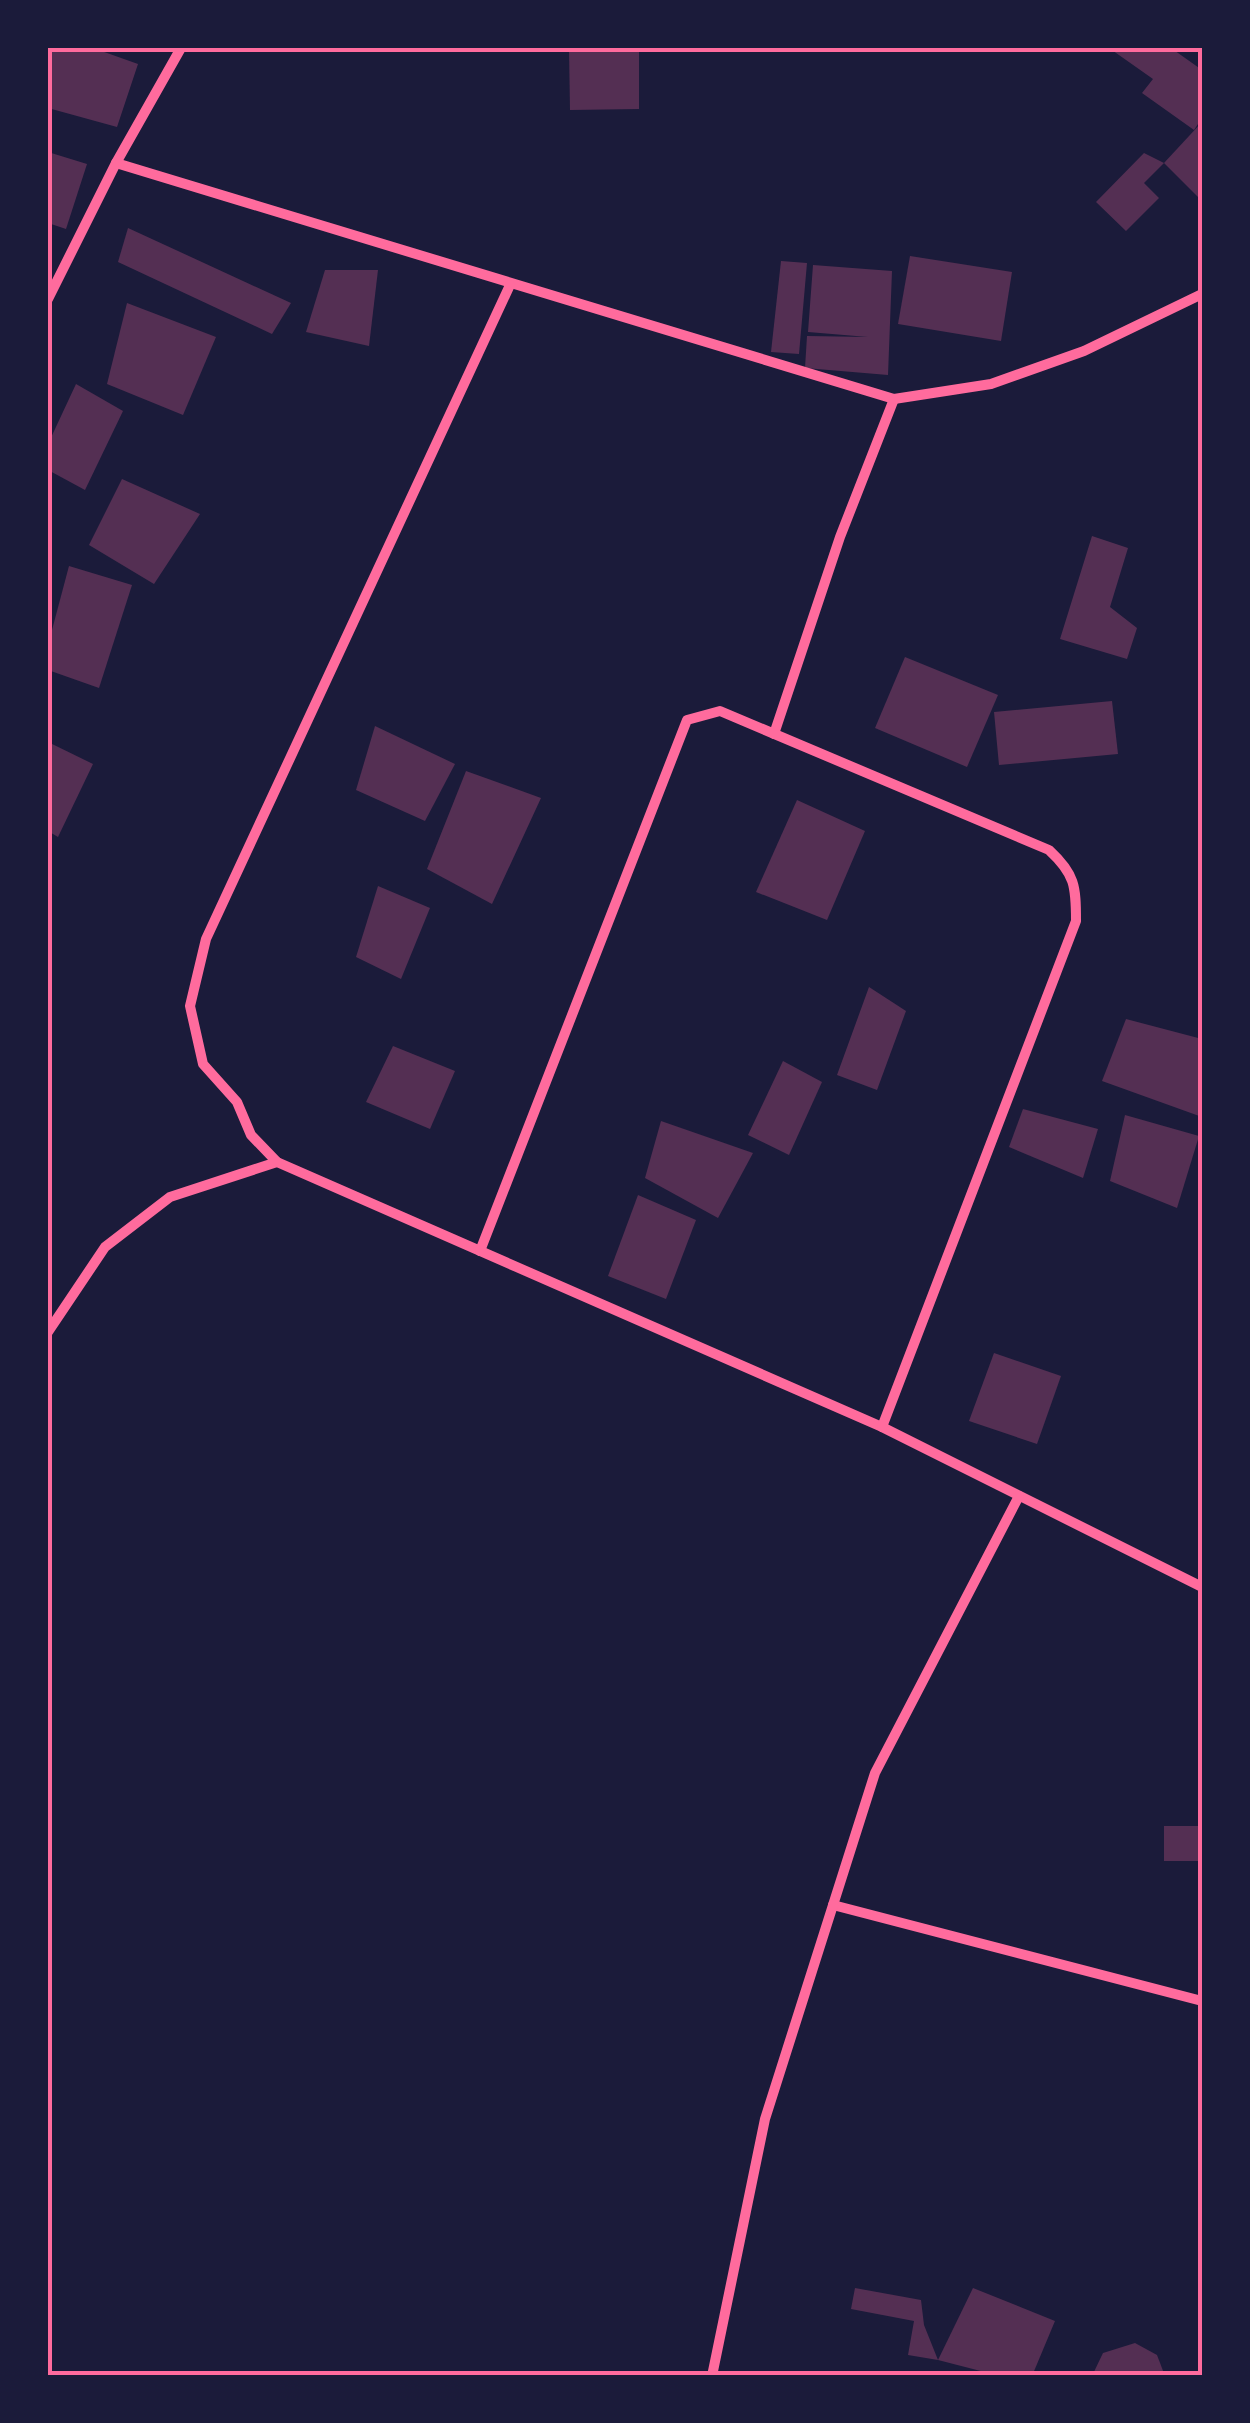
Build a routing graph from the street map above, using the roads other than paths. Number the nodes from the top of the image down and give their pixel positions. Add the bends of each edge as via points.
1 (181, 48) edge
2 (116, 162) junction
3 (510, 284) junction
4 (1202, 294) edge
5 (48, 298) edge
6 (894, 399) junction
7 (774, 734) junction
8 (278, 1162) junction
9 (480, 1251) junction
10 (48, 1332) edge
11 (882, 1427) junction
12 (1020, 1496) junction
13 (1202, 1587) edge
14 (833, 1906) junction
15 (1202, 2001) edge
16 (712, 2376) edge

1 - 2 street
2 - 3 street
2 - 5 street
3 - 6 street
3 - 8 street via 206,938 190,1006 203,1064 236,1102 251,1136
4 - 6 street via 1084,351 990,384
6 - 7 street
7 - 9 street via 720,712 687,720
7 - 11 street via 1050,850 1069,868 1076,893 1076,921
8 - 9 street
8 - 10 street via 170,1197 105,1247
9 - 11 street
11 - 12 street
12 - 13 street
12 - 14 street via 875,1773
14 - 15 street
14 - 16 street via 765,2118

